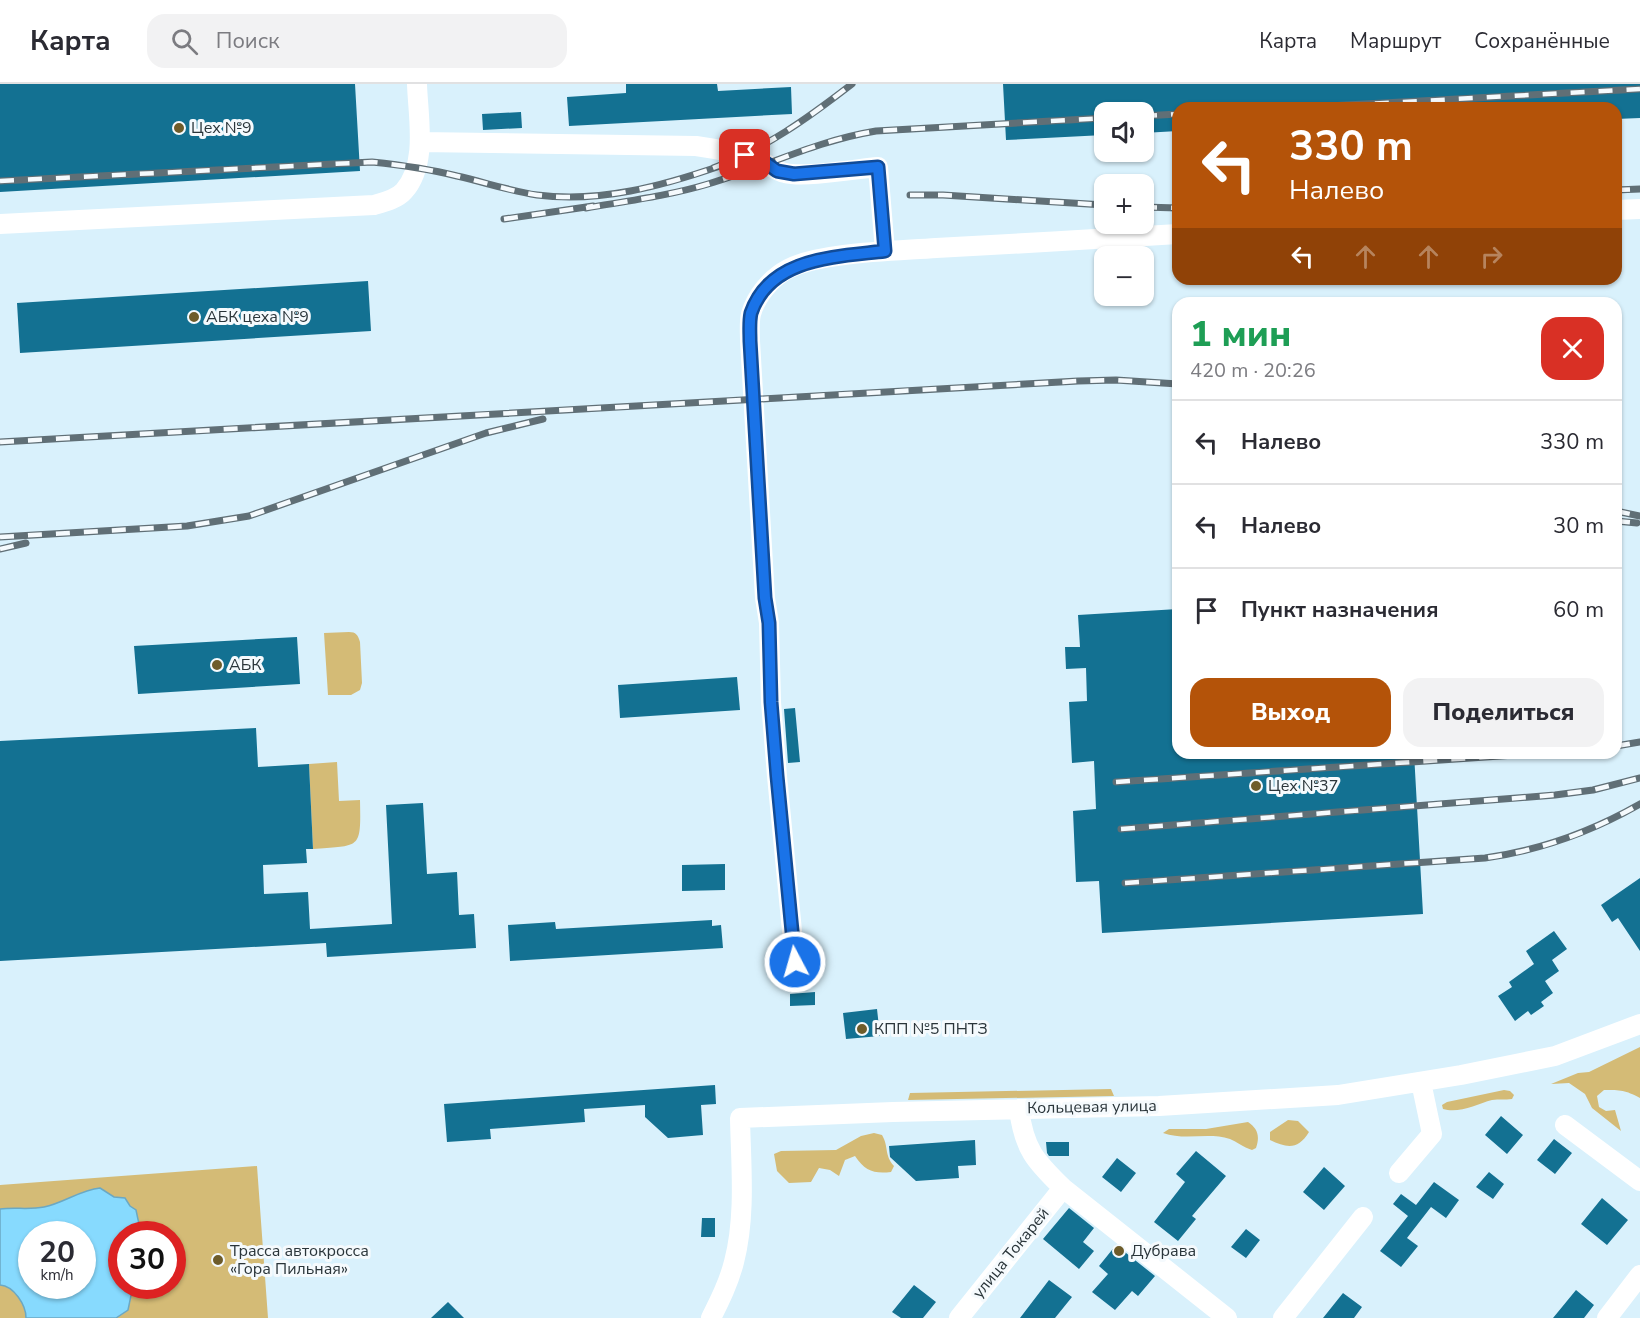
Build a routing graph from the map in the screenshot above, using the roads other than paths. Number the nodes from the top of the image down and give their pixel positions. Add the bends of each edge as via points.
1 (417, 84) edge
2 (420, 142) junction
3 (1640, 209) edge
4 (1622, 210) edge
5 (0, 224) edge
6 (1172, 234) edge
7 (885, 251) junction
8 (795, 962) dead end
9 (1640, 1024) edge
10 (1420, 1082) junction
11 (1019, 1109) junction
12 (1564, 1125) dead end
13 (1399, 1173) dead end
14 (1640, 1181) edge
15 (1063, 1188) junction
16 (1363, 1217) dead end
17 (1640, 1275) edge
18 (711, 1318) edge
19 (959, 1318) edge
20 (1227, 1318) edge
21 (1283, 1318) edge
22 (1607, 1318) edge

1 - 2 street
2 - 5 street via 416,167 404,191 374,205
2 - 7 street via 696,146 745,155 777,171 794,174 878,167
3 - 4 street
6 - 7 street
7 - 8 street via 788,269 759,296 751,315 771,702
9 - 10 street, Кольцевая улица via 1555,1056
10 - 11 street, Кольцевая улица via 1288,1100
10 - 13 street via 1432,1134
11 - 15 street via 1025,1142
11 - 18 street, Кольцевая улица via 740,1118 738,1239 725,1289
12 - 14 street
15 - 19 street, улица Токарей
15 - 20 street
16 - 21 street
17 - 22 street

